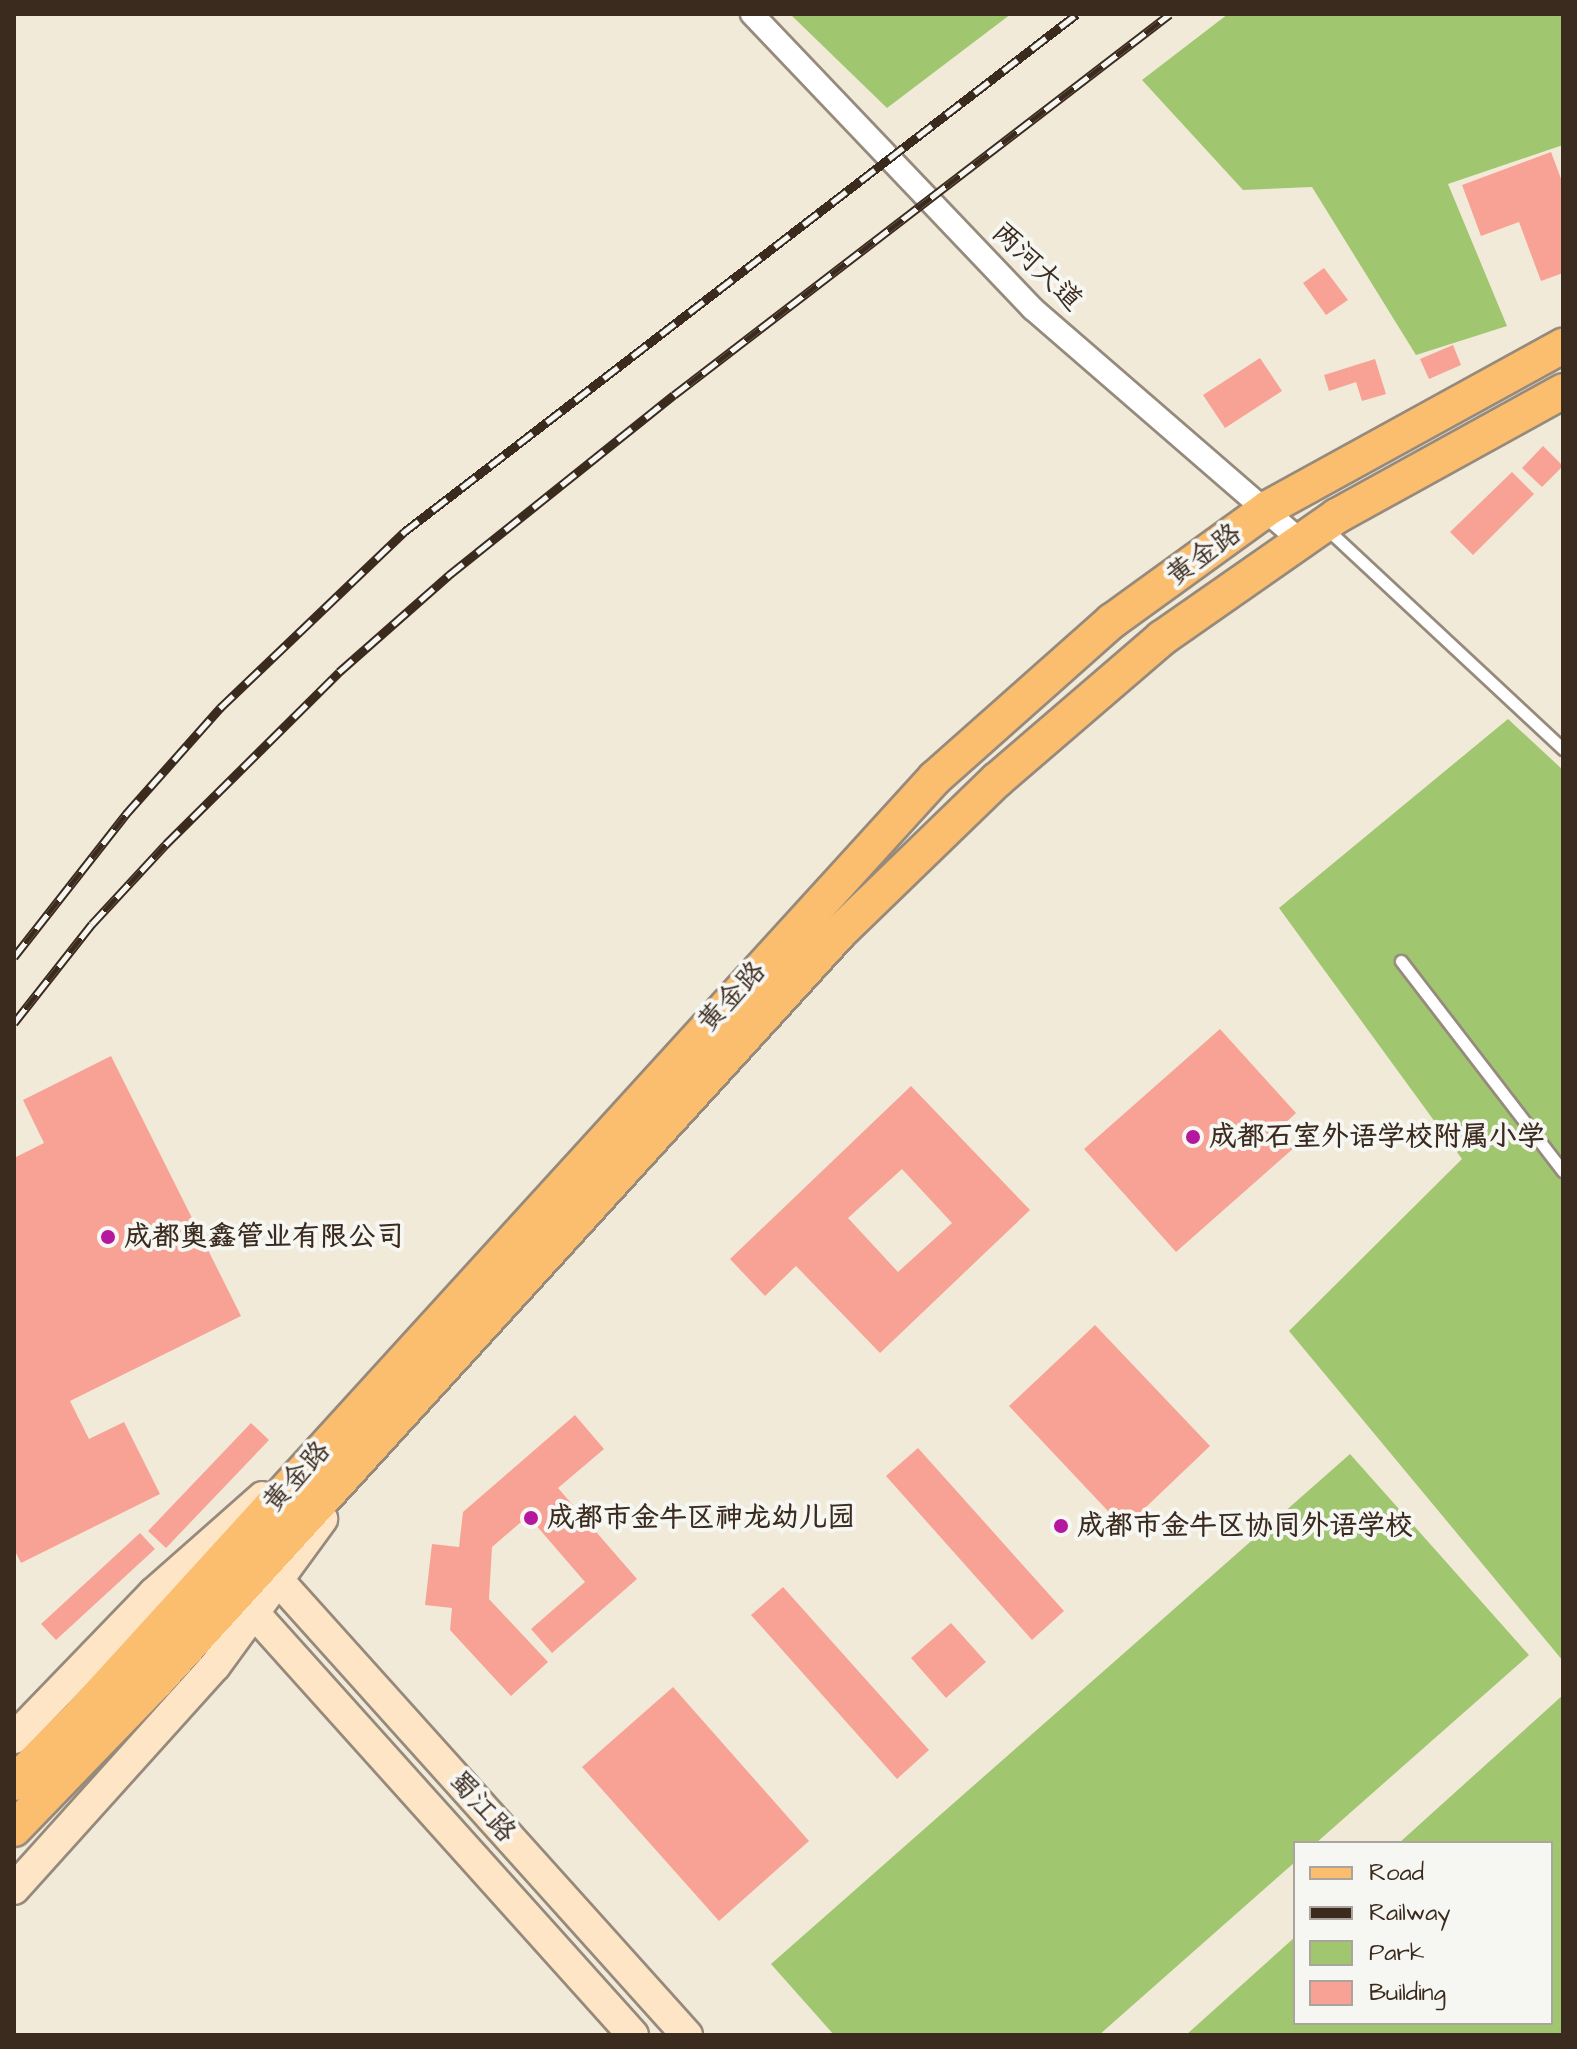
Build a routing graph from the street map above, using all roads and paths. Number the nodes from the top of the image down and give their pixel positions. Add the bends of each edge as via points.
1 (752, 14) edge
2 (1563, 346) edge
3 (1563, 391) edge
4 (1268, 508) junction
5 (1312, 534) junction
6 (1563, 749) edge
7 (1401, 961) dead end
8 (1563, 1171) edge
9 (343, 1427) junction
10 (380, 1438) junction
11 (278, 1580) junction
12 (254, 1613) junction
13 (14, 1738) edge
14 (14, 1783) edge
15 (17, 1826) edge
16 (14, 1889) edge
17 (633, 2035) edge
18 (687, 2035) edge

1 - 4 street, 两河大道 via 1033,309
2 - 4 main road, 黄金路
3 - 5 main road, 黄金路
4 - 5 street, 两河大道
4 - 9 main road, 黄金路 via 1112,621 935,778
5 - 6 lane
5 - 10 main road, 黄金路 via 1101,688 915,857 839,933
7 - 8 lane
9 - 13 street via 154,1593
9 - 14 main road, 黄金路
10 - 11 street
10 - 15 main road, 黄金路
11 - 12 street
11 - 18 street, 蜀江路
12 - 16 street via 215,1666
12 - 17 street, 蜀江路

